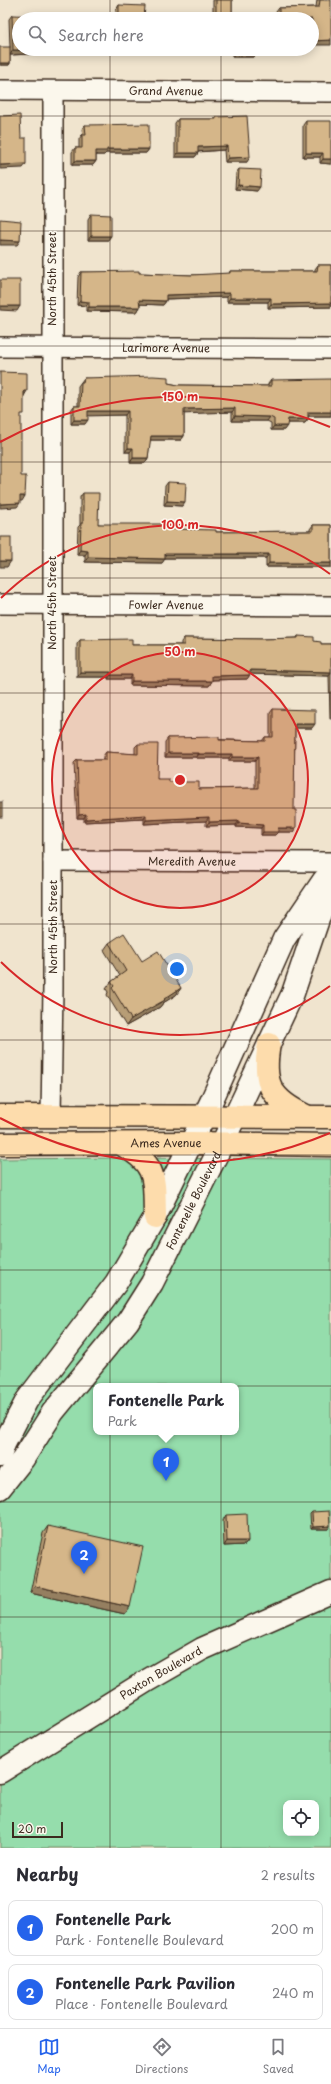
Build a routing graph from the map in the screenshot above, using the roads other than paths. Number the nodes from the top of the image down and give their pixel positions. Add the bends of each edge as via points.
1 (0, 90) edge
2 (53, 91) junction
3 (331, 92) edge
4 (0, 347) edge
5 (52, 347) junction
6 (331, 349) edge
7 (0, 604) edge
8 (52, 604) junction
9 (331, 606) edge
10 (52, 861) junction
11 (331, 862) edge
12 (331, 871) edge
13 (331, 881) edge
14 (269, 1044) junction
15 (0, 1116) edge
16 (51, 1116) junction
17 (204, 1117) junction
18 (235, 1117) junction
19 (309, 1117) junction
20 (331, 1117) edge
21 (190, 1143) junction
22 (0, 1144) edge
23 (121, 1144) junction
24 (222, 1144) junction
25 (331, 1145) edge
26 (155, 1217) junction
27 (0, 1456) edge
28 (0, 1488) edge
29 (331, 1592) edge
30 (0, 1772) edge

1 - 2 street, Grand Avenue
2 - 3 street, Grand Avenue
2 - 5 street, North 45th Street
4 - 5 street, Larimore Avenue
5 - 6 street, Larimore Avenue
5 - 8 street, North 45th Street
7 - 8 street, Fowler Avenue
8 - 9 street, Fowler Avenue
8 - 10 street, North 45th Street
10 - 11 street, Meredith Avenue
10 - 16 street, North 45th Street
12 - 17 main road via 284,939
13 - 14 main road, Fontenelle Boulevard via 293,993
14 - 18 main road, Fontenelle Boulevard
14 - 19 main road via 266,1072 274,1094 281,1102
15 - 16 main road
16 - 17 main road
17 - 18 main road
17 - 21 main road
18 - 19 main road
18 - 24 main road, Fontenelle Boulevard
19 - 20 main road
21 - 23 main road, Ames Avenue
21 - 24 main road, Ames Avenue
21 - 26 main road
22 - 23 main road, Ames Avenue
23 - 26 main road via 136,1152 148,1165 154,1189
24 - 25 main road, Ames Avenue
24 - 28 main road, Fontenelle Boulevard via 152,1283 132,1314 53,1412
26 - 27 main road via 116,1283 27,1400
29 - 30 main road, Paxton Boulevard via 202,1649

